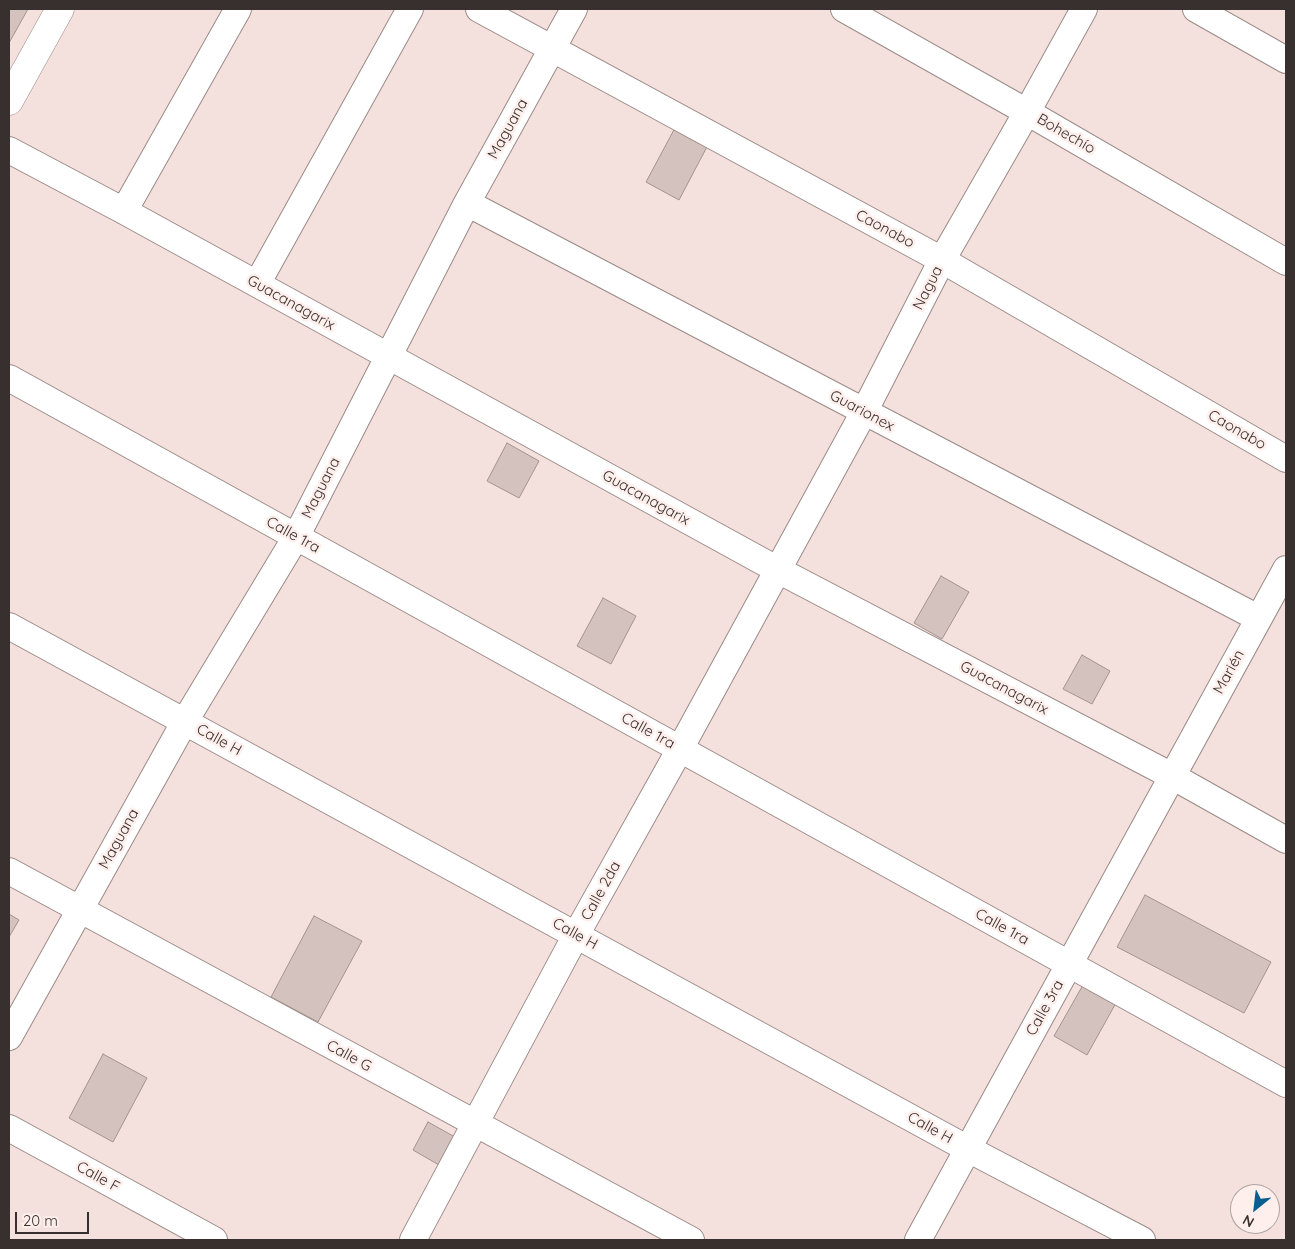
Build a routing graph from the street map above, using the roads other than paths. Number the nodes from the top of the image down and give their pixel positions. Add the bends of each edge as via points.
1 (60, 9) edge
2 (238, 9) edge
3 (410, 9) edge
4 (479, 9) edge
5 (574, 9) edge
6 (844, 9) edge
7 (1084, 9) edge
8 (1196, 9) edge
9 (552, 49) junction
10 (1286, 60) edge
11 (9, 101) edge
12 (1027, 112) junction
13 (9, 150) edge
14 (467, 203) junction
15 (124, 211) junction
16 (942, 260) junction
17 (1286, 262) edge
18 (257, 284) junction
19 (388, 357) junction
20 (9, 378) edge
21 (864, 412) junction
22 (1286, 459) edge
23 (296, 537) junction
24 (1286, 569) edge
25 (778, 570) junction
26 (1258, 618) junction
27 (9, 626) edge
28 (185, 721) junction
29 (680, 749) junction
30 (1172, 776) junction
31 (1286, 840) edge
32 (9, 871) edge
33 (80, 908) junction
34 (576, 935) junction
35 (1069, 964) junction
36 (9, 1037) edge
37 (1286, 1084) edge
38 (475, 1125) junction
39 (9, 1128) edge
40 (968, 1149) junction
41 (214, 1240) edge
42 (413, 1240) edge
43 (690, 1240) edge
44 (918, 1240) edge
45 (1142, 1240) edge

1 - 11 street
2 - 15 street
3 - 18 street
4 - 9 street, Caonabo
5 - 9 street, Maguana
6 - 12 street, Bohechío
7 - 12 street, Nagua
8 - 10 street
9 - 14 street, Maguana
9 - 16 street, Caonabo
12 - 16 street, Nagua
12 - 17 street, Bohechío
13 - 15 street, Guacanagarix
14 - 19 street, Maguana
14 - 21 street, Guarionex
15 - 18 street, Guacanagarix
16 - 21 street, Nagua
16 - 22 street, Caonabo
18 - 19 street, Guacanagarix
19 - 23 street, Maguana
19 - 25 street, Guacanagarix
20 - 23 street, Calle 1ra
21 - 25 street, Nagua
21 - 26 street, Guarionex
23 - 28 street, Maguana
23 - 29 street, Calle 1ra
24 - 26 street, Marién
25 - 29 street, Calle 2da
25 - 30 street, Guacanagarix
26 - 30 street, Marién
27 - 28 street, Calle H
28 - 33 street, Maguana
28 - 34 street, Calle H
29 - 34 street, Calle 2da
29 - 35 street, Calle 1ra
30 - 31 street, Guacanagarix
30 - 35 street, Calle 3ra
32 - 33 street, Calle G
33 - 36 street, Maguana
33 - 38 street, Calle G
34 - 38 street, Calle 2da
34 - 40 street, Calle H
35 - 37 street, Calle 1ra
35 - 40 street, Calle 3ra
38 - 42 street, Calle 2da
38 - 43 street, Calle G
39 - 41 street, Calle F
40 - 44 street, Calle 3ra
40 - 45 street, Calle H

